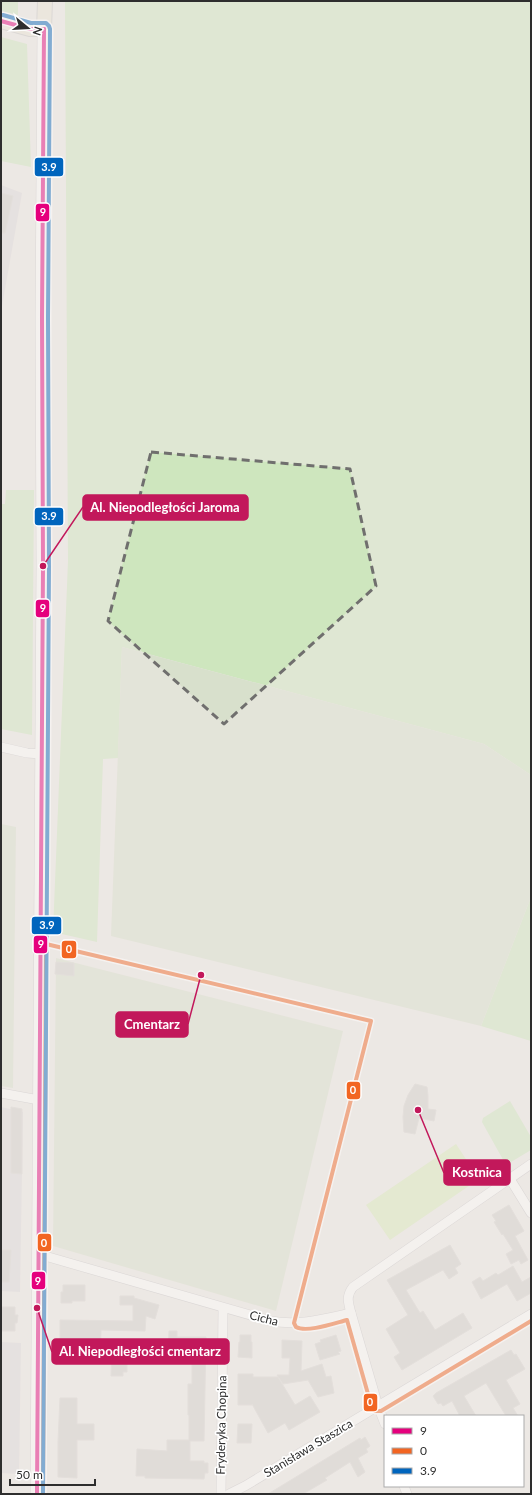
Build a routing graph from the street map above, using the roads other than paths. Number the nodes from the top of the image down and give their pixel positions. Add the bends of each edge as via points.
1 (45, 1) edge
2 (1, 21) edge
3 (44, 29) junction
4 (1, 747) edge
5 (41, 754) junction
6 (1, 1093) edge
7 (39, 1100) junction
8 (531, 1164) edge
9 (510, 1179) junction
10 (531, 1213) edge
11 (38, 1254) junction
12 (223, 1308) junction
13 (351, 1313) junction
14 (531, 1314) edge
15 (378, 1406) junction
16 (384, 1421) edge
17 (37, 1494) edge
18 (221, 1494) edge
19 (228, 1494) edge

1 - 3 main road
2 - 3 main road via 30,29
3 - 5 main road
4 - 5 street
5 - 7 main road
6 - 7 street
7 - 11 main road
8 - 9 street
9 - 10 street
9 - 13 street via 353,1287 347,1299
11 - 12 street, Cicha
11 - 17 main road
12 - 13 street, Cicha via 284,1323 314,1322
12 - 18 street, Fryderyka Chopina
13 - 15 street
14 - 15 street, Stanisława Staszica
15 - 16 street
15 - 19 street, Stanisława Staszica

